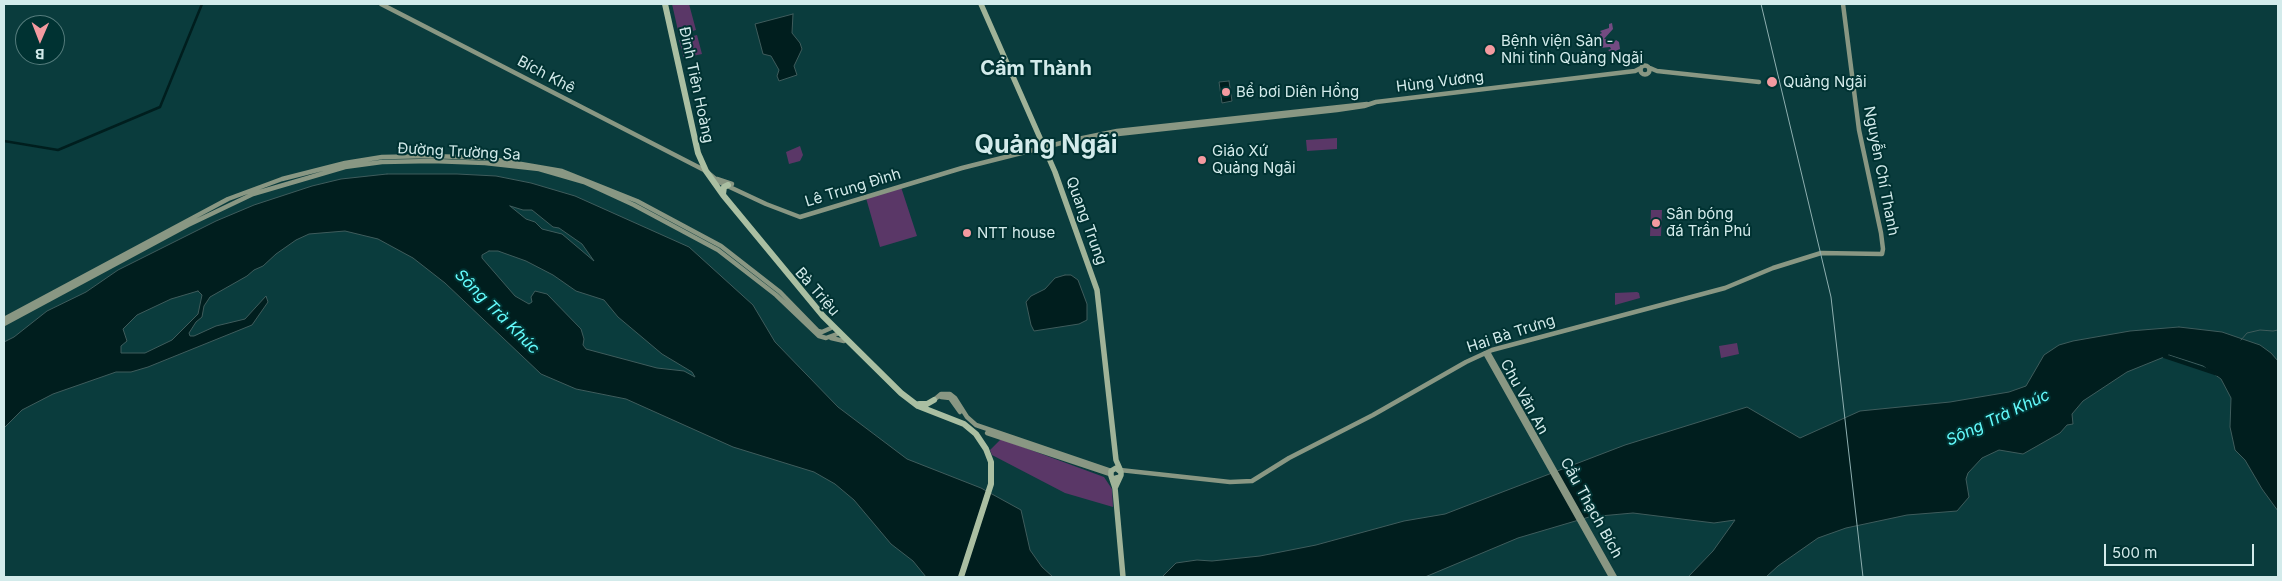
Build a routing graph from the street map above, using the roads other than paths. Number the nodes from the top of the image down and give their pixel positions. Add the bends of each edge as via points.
1 (381, 4) edge
2 (664, 4) edge
3 (981, 4) edge
4 (1844, 4) edge
5 (1641, 68) junction
6 (1635, 71) junction
7 (1649, 71) junction
8 (1642, 74) junction
9 (1758, 82) dead end
10 (1044, 146) junction
11 (382, 159) junction
12 (703, 170) junction
13 (718, 178) junction
14 (728, 185) junction
15 (723, 196) junction
16 (767, 203) junction
17 (1882, 254) joint
18 (4, 319) edge
19 (825, 321) junction
20 (4, 324) edge
21 (832, 327) junction
22 (818, 332) junction
23 (838, 333) junction
24 (830, 338) junction
25 (844, 340) junction
26 (1487, 353) junction
27 (916, 404) junction
28 (933, 408) junction
29 (1543, 452) junction
30 (1116, 460) junction
31 (1111, 473) junction
32 (1120, 473) junction
33 (1115, 488) junction
34 (961, 577) edge
35 (1123, 577) edge
36 (1611, 577) edge
37 (1615, 577) edge

1 - 12 main road, Bích Khê
2 - 12 highway, Đinh Tiên Hoàng via 694,152
3 - 10 main road, Quang Trung
4 - 17 main road, Nguyễn Chí Thanh via 1859,130 1884,249
5 - 6 main road
5 - 7 main road via 1646,66
5 - 8 main road
6 - 8 main road
6 - 10 main road, Hùng Vương via 1114,133
7 - 8 main road
7 - 9 main road
10 - 16 main road, Lê Trung Đình via 801,215
10 - 30 main road, Quang Trung via 1098,296
11 - 18 main road, Đường Trường Sa via 314,169 228,199
11 - 20 main road, Đường Trường Sa via 252,194 188,224
11 - 22 main road, Đường Trường Sa via 486,163 539,169 584,182 718,250
12 - 13 main road, Bích Khê
12 - 15 highway, Bà Triệu
12 - 19 highway, Bà Triệu via 722,200
13 - 14 main road, Lê Trung Đình via 719,182
13 - 16 main road, Lê Trung Đình
14 - 15 highway via 724,187
14 - 16 main road, Lê Trung Đình
15 - 21 highway, Bà Triệu
17 - 26 main road, Hai Bà Trưng via 1821,253 1725,288
19 - 21 highway, Bà Triệu
19 - 22 main road via 826,328
21 - 22 main road
21 - 23 highway, Bà Triệu
22 - 24 main road via 822,338
23 - 24 main road
23 - 25 highway, Bà Triệu
23 - 27 highway, Bà Triệu via 901,394
24 - 25 main road
25 - 28 highway, Bà Triệu via 902,397
26 - 29 main road, Chu Văn An
26 - 32 main road, Hai Bà Trưng via 1289,458 1258,479 1230,482
27 - 28 highway, Bà Triệu
27 - 28 highway via 927,404
28 - 31 main road, Bà Triệu via 941,394 950,394 976,425
28 - 34 highway via 976,434 989,456 992,470 989,491
29 - 36 main road, Cầu Thạch Bích
29 - 37 main road, Cầu Thạch Bích
30 - 31 main road
30 - 32 main road, Quang Trung
31 - 32 main road
31 - 32 main road via 1115,479
31 - 33 main road
32 - 33 main road
33 - 35 main road

